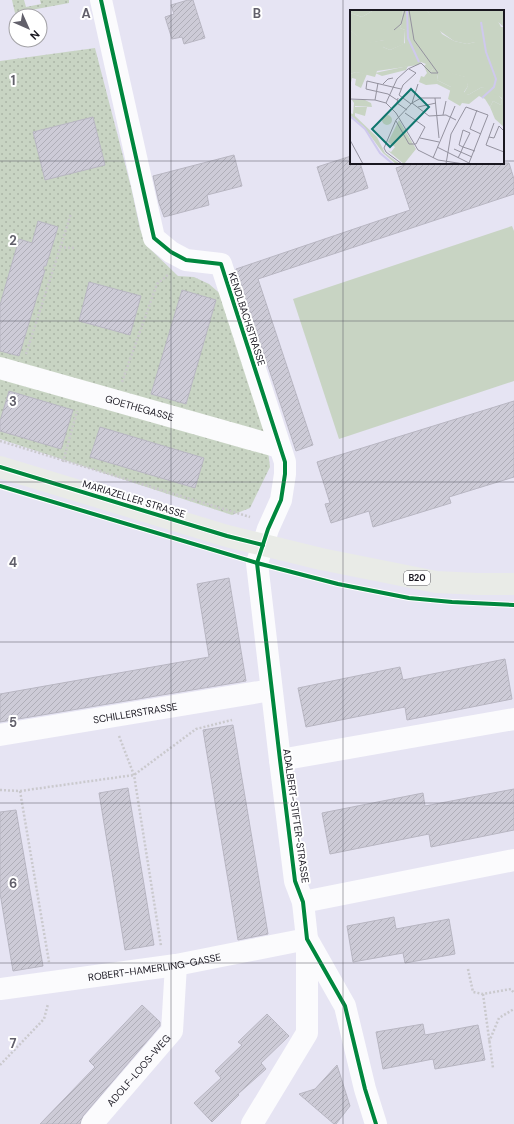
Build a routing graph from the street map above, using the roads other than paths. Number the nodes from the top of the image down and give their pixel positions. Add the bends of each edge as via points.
1 (101, 0) edge
2 (10, 371) edge
3 (279, 447) junction
4 (0, 467) edge
5 (263, 545) junction
6 (514, 584) edge
7 (271, 690) junction
8 (514, 719) edge
9 (0, 735) edge
10 (280, 760) junction
11 (514, 860) edge
12 (302, 902) junction
13 (308, 939) junction
14 (170, 965) junction
15 (0, 989) edge
16 (92, 1124) edge
17 (252, 1124) edge
18 (376, 1124) edge

1 - 3 street, KENDLBACHSTRASSE via 154,238 186,260 221,264
2 - 3 street, GOETHEGASSE
3 - 5 street, KENDLBACHSTRASSE via 285,462 281,500
4 - 5 main road, MARIAZELLER STRASSE / B20
5 - 6 main road, MARIAZELLER STRASSE / B20 via 321,560 436,582
5 - 7 street, ADALBERT-STIFTER-STRASSE via 257,563
7 - 9 street, SCHILLERSTRASSE
7 - 10 street, ADALBERT-STIFTER-STRASSE
8 - 10 street, ADALBERT-STIFTER-STRASSE
10 - 12 street, ADALBERT-STIFTER-STRASSE via 295,881
11 - 12 street
12 - 13 street, ADALBERT-STIFTER-STRASSE
13 - 14 street, ROBERT-HAMERLING-GASSE
13 - 17 street via 307,1034
13 - 18 street, ADALBERT-STIFTER-STRASSE via 345,1006
14 - 15 street, ROBERT-HAMERLING-GASSE
14 - 16 street, ADOLF-LOOS-WEG via 172,1031

